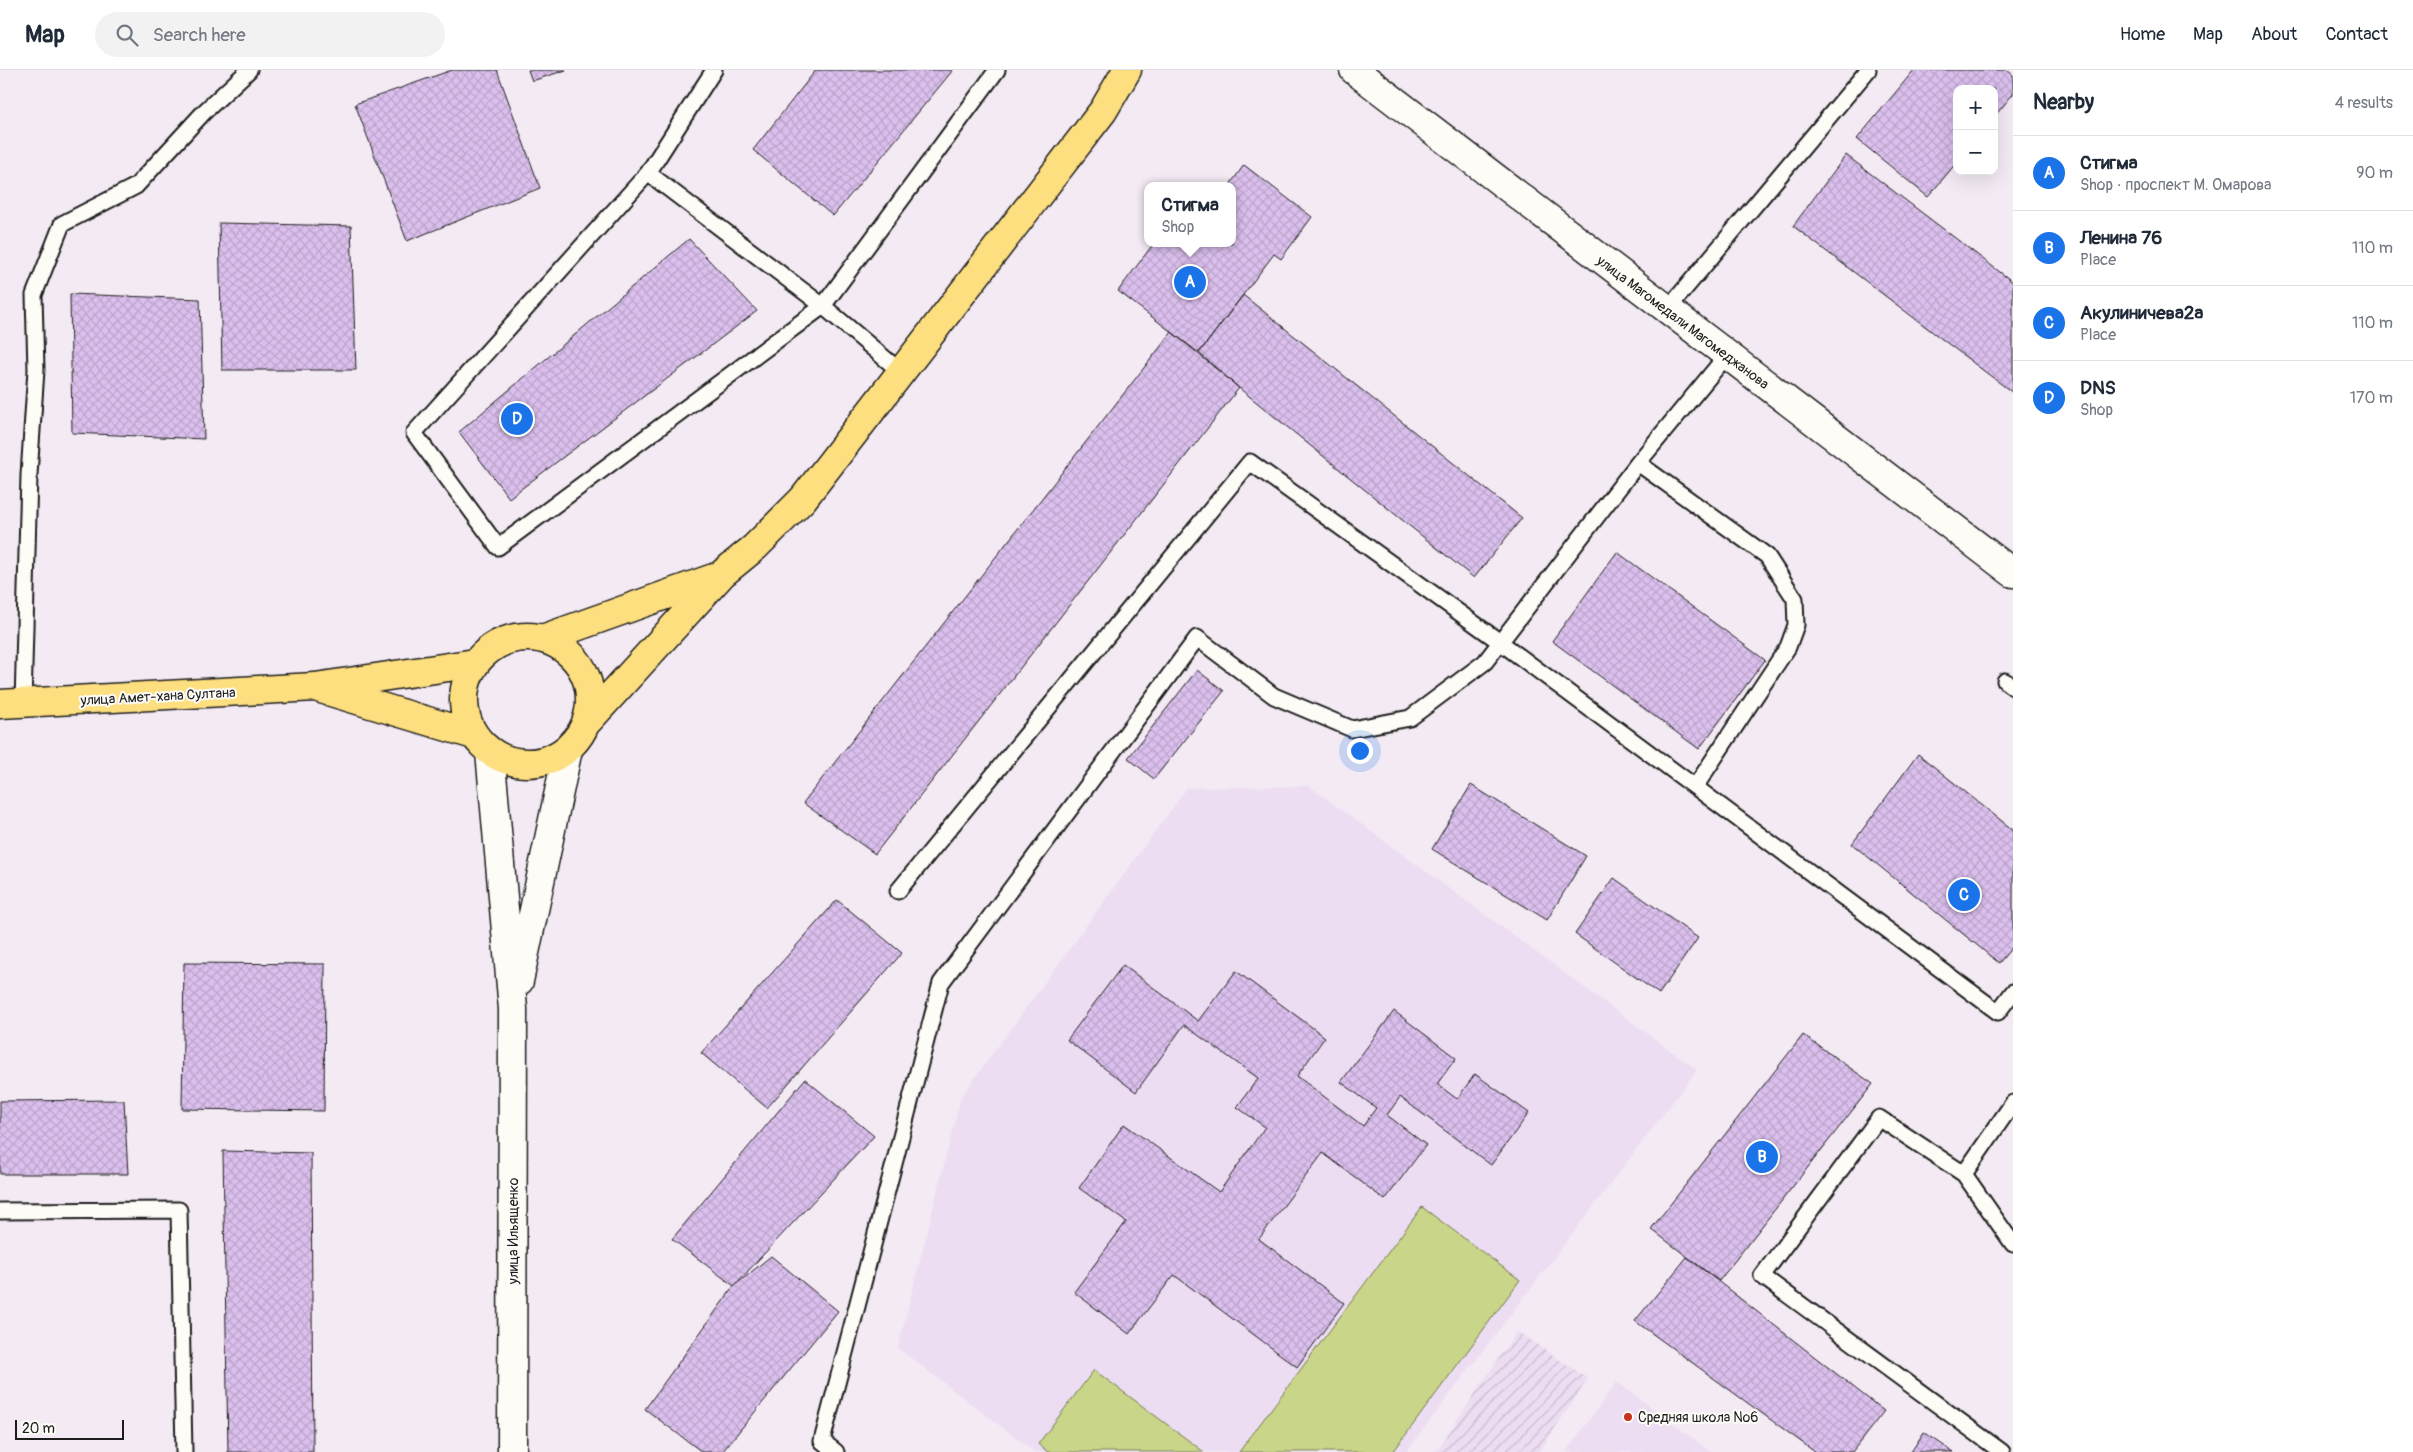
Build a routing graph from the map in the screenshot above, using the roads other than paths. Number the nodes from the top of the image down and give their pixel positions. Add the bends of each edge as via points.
1 (249, 70) edge
2 (714, 70) edge
3 (997, 70) edge
4 (1127, 70) edge
5 (1148, 70) edge
6 (1354, 70) edge
7 (1868, 70) edge
8 (1102, 111) junction
9 (648, 173) junction
10 (824, 306) junction
11 (1667, 310) junction
12 (1727, 355) junction
13 (902, 372) junction
14 (1638, 464) junction
15 (2013, 573) edge
16 (722, 574) junction
17 (545, 638) junction
18 (1500, 642) junction
19 (475, 663) junction
20 (315, 687) junction
21 (11, 704) edge
22 (587, 722) junction
23 (482, 744) junction
24 (568, 749) junction
25 (1694, 787) junction
26 (898, 891) dead end
27 (2013, 992) edge
28 (513, 1009) junction
29 (2013, 1103) edge
30 (1964, 1174) junction
31 (0, 1211) edge
32 (2013, 1244) edge
33 (184, 1452) edge
34 (512, 1452) edge
35 (836, 1452) edge
36 (2002, 1452) edge

1 - 21 lane via 204,112 136,186 62,224 34,295 36,370
2 - 9 lane
3 - 10 lane
4 - 8 main road
5 - 8 main road
6 - 11 street, улица Магомедали Магомеджанова
7 - 11 lane
8 - 13 main road
9 - 10 lane
9 - 10 lane via 414,433 498,547
10 - 13 lane
11 - 12 street, улица Магомедали Магомеджанова
12 - 14 lane
12 - 15 street, улица Магомедали Магомеджанова
13 - 16 main road via 803,499 755,547
14 - 18 lane
14 - 25 lane via 1767,556 1795,599 1796,625 1788,647
16 - 17 main road
16 - 22 main road
17 - 19 main road via 506,639
17 - 22 main road via 574,657 590,688
18 - 25 lane
18 - 26 lane via 1250,462
18 - 35 lane via 1484,662 1410,718 1352,730 1274,696 1197,638 941,983 822,1441
19 - 20 main road
19 - 23 main road via 463,699
20 - 21 main road, улица Амет-хана Султана
20 - 23 main road
22 - 24 main road
23 - 24 main road via 516,763 544,762
23 - 28 street
24 - 28 street
25 - 27 lane via 1998,1012
28 - 34 street, улица Ильященко
29 - 30 lane
30 - 32 lane
30 - 36 lane via 1879,1118 1762,1276
31 - 33 lane via 179,1210

